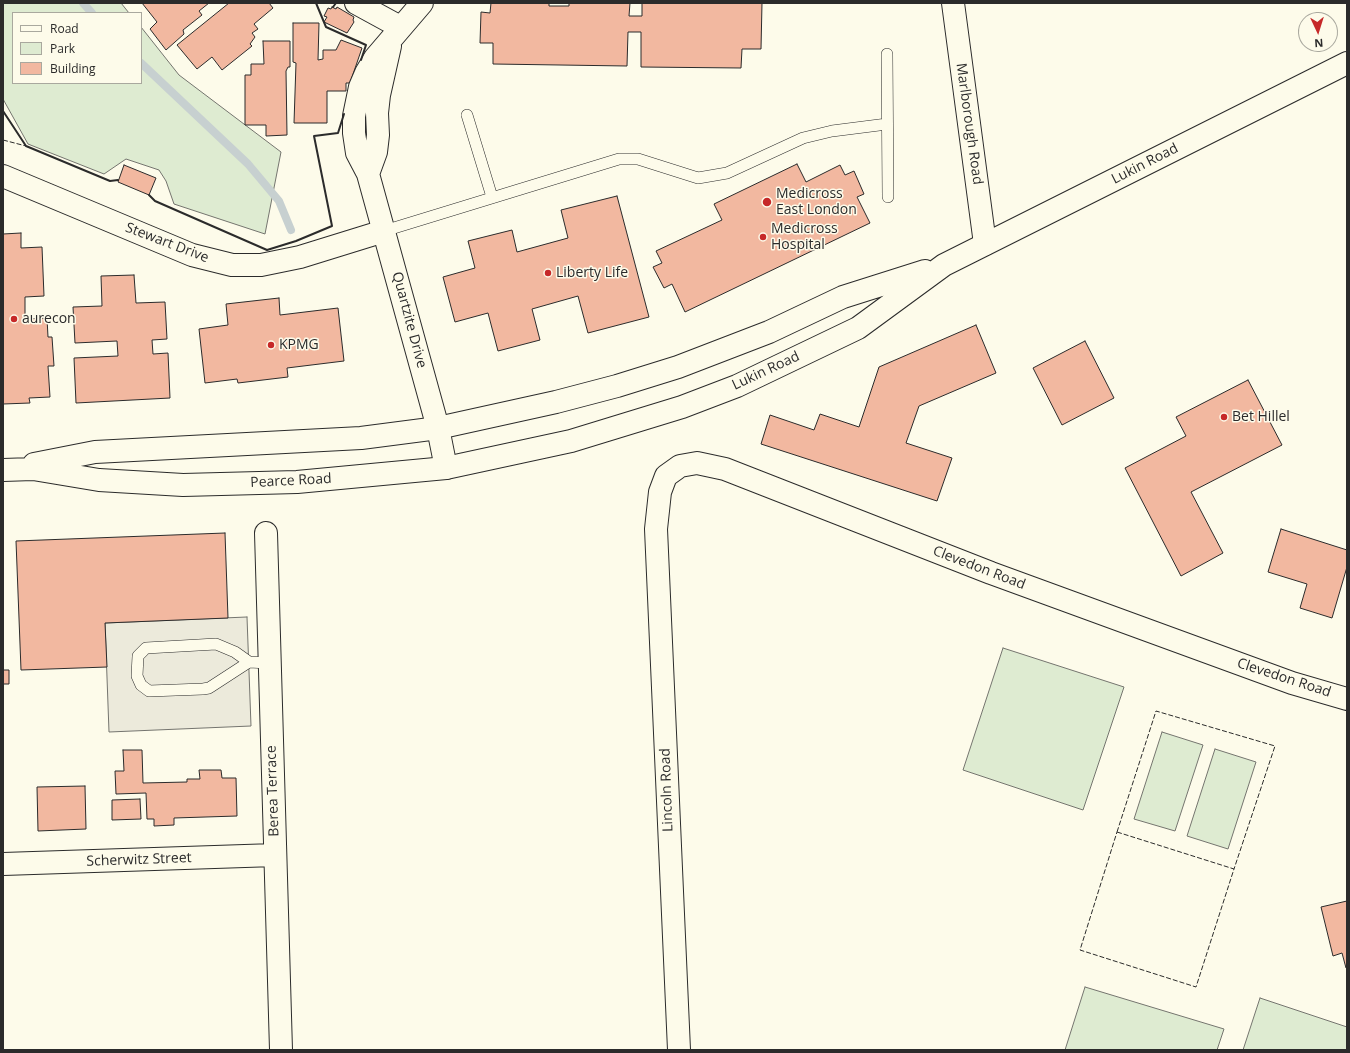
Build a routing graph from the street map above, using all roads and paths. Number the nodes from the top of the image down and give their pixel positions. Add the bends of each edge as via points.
1 (356, 3) edge
2 (422, 3) edge
3 (953, 3) edge
4 (396, 32) junction
5 (888, 54) dead end
6 (1347, 63) edge
7 (467, 115) dead end
8 (887, 124) junction
9 (3, 176) edge
10 (492, 197) junction
11 (888, 197) dead end
12 (384, 231) junction
13 (985, 244) junction
14 (944, 265) junction
15 (556, 402) joint
16 (438, 428) junction
17 (571, 441) joint
18 (446, 468) junction
19 (6, 470) edge
20 (656, 529) joint
21 (266, 533) dead end
22 (259, 662) junction
23 (1347, 699) edge
24 (275, 855) junction
25 (3, 864) edge
26 (281, 1050) edge
27 (679, 1050) edge

1 - 4 street
2 - 4 street, Quartzite Drive
3 - 13 street, Marlborough Road
4 - 12 street, Quartzite Drive via 374,58 360,87 354,116 357,154 368,174
5 - 8 lane
6 - 13 street, Lukin Road
7 - 10 lane
8 - 10 lane via 832,131 803,138 727,173 698,178 638,159 619,159
8 - 11 lane
9 - 12 street, Stewart Drive via 192,255 232,265 260,265 300,257
10 - 12 lane
12 - 16 street, Quartzite Drive
13 - 14 street, Lukin Road
14 - 15 street, Lukin Road via 843,297 768,332 678,367
14 - 17 street, Lukin Road via 858,328 737,386 682,407
15 - 16 street, Pearce Road
16 - 18 street, Quartzite Drive
16 - 19 street, Pearce Road via 361,438 95,452
17 - 18 street, Pearce Road
18 - 19 street, Pearce Road via 297,482 183,485 99,480 33,469
20 - 23 street, Clevedon Road via 660,492 666,476 680,466 697,463 726,468 991,574 1292,683
20 - 27 street, Lincoln Road
21 - 22 street, Berea Terrace
22 - 22 lane via 203,689 149,690 141,685 137,676 138,656 146,648 216,644
22 - 24 street, Berea Terrace
24 - 25 street, Scherwitz Street
24 - 26 street, Berea Terrace

